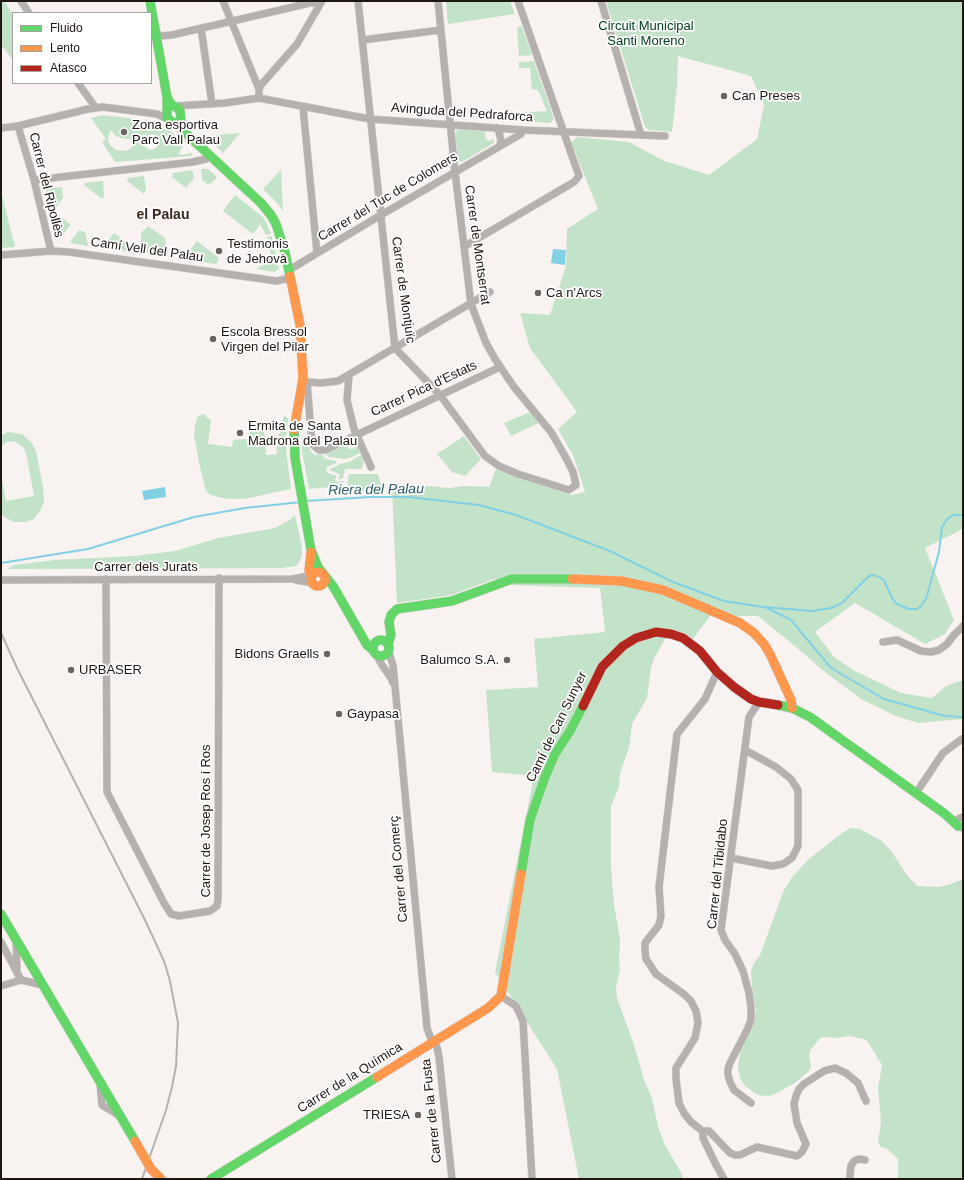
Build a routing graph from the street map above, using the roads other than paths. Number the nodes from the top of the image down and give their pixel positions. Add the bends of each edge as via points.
1 (20, 1) edge
2 (150, 1) edge
3 (223, 1) edge
4 (358, 1) edge
5 (438, 1) edge
6 (518, 1) edge
7 (601, 1) edge
8 (321, 2) edge
9 (28, 12) edge
10 (231, 22) junction
11 (201, 28) junction
12 (441, 30) junction
13 (156, 32) junction
14 (362, 40) junction
15 (79, 84) edge
16 (259, 89) junction
17 (259, 98) junction
18 (212, 104) junction
19 (303, 107) junction
20 (96, 108) junction
21 (173, 112) junction
22 (370, 120) junction
23 (451, 124) junction
24 (18, 126) junction
25 (1, 128) edge
26 (497, 128) junction
27 (519, 130) junction
28 (564, 131) junction
29 (641, 135) junction
30 (665, 136) dead end
31 (502, 145) junction
32 (210, 157) junction
33 (455, 172) junction
34 (34, 180) junction
35 (381, 215) junction
36 (465, 246) junction
37 (51, 251) junction
38 (317, 253) junction
39 (1, 255) edge
40 (289, 274) junction
41 (490, 292) dead end
42 (471, 304) junction
43 (395, 348) junction
44 (500, 367) junction
45 (349, 375) junction
46 (305, 380) junction
47 (440, 395) junction
48 (356, 434) junction
49 (371, 467) dead end
50 (573, 488) joint
51 (311, 550) junction
52 (324, 576) junction
53 (219, 578) junction
54 (106, 579) junction
55 (292, 579) junction
56 (313, 579) junction
57 (1, 580) edge
58 (342, 601) junction
59 (963, 626) edge
60 (883, 642) dead end
61 (380, 647) junction
62 (717, 672) junction
63 (396, 692) junction
64 (759, 702) junction
65 (792, 708) junction
66 (962, 739) edge
67 (745, 750) junction
68 (916, 793) junction
69 (962, 824) edge
70 (731, 858) junction
71 (1, 914) edge
72 (16, 940) junction
73 (1, 942) edge
74 (17, 971) junction
75 (21, 980) junction
76 (43, 984) junction
77 (1, 986) edge
78 (501, 996) junction
79 (433, 1042) junction
80 (866, 1101) dead end
81 (751, 1103) dead end
82 (702, 1131) junction
83 (865, 1160) dead end
84 (153, 1173) edge
85 (161, 1179) edge
86 (211, 1179) edge
87 (452, 1179) edge
88 (532, 1179) edge
89 (724, 1179) edge
90 (850, 1179) edge

1 - 9 street
2 - 13 street
3 - 10 street
4 - 14 street, Carrer de Montjuïc
5 - 12 street, Carrer de Montserrat
6 - 28 street
7 - 29 street
8 - 10 street
8 - 16 street via 297,44
10 - 11 street
10 - 16 street
11 - 13 street via 166,36 160,36
11 - 18 street
12 - 14 street
12 - 23 street, Carrer de Montserrat
13 - 21 street via 167,97
14 - 22 street, Carrer de Montjuïc
15 - 20 street
16 - 17 street
17 - 18 street, Avinguda del Pedraforca
17 - 19 street, Avinguda del Pedraforca
18 - 21 street, Avinguda del Pedraforca via 187,105
19 - 22 street, Avinguda del Pedraforca
19 - 38 street
20 - 21 street via 158,114
20 - 24 street
21 - 32 street via 177,124
22 - 23 street, Avinguda del Pedraforca
22 - 35 street, Carrer de Montjuïc
23 - 26 street, Avinguda del Pedraforca
23 - 33 street, Carrer de Montserrat
24 - 25 street
24 - 34 street, Carrer del Ripollès
26 - 27 street, Avinguda del Pedraforca
26 - 31 street
27 - 28 street, Avinguda del Pedraforca
27 - 31 street, Carrer del Tuc de Colomers via 521,134
28 - 29 street, Avinguda del Pedraforca
28 - 36 street via 579,176 574,182
29 - 30 street, Avinguda del Pedraforca
31 - 33 street, Carrer del Tuc de Colomers
32 - 34 street via 193,162
32 - 40 street via 271,215 278,229
33 - 35 street, Carrer del Tuc de Colomers
33 - 36 street, Carrer de Montserrat
34 - 37 street, Carrer del Ripollès
35 - 38 street, Carrer del Tuc de Colomers
35 - 43 street, Carrer de Montjuïc
36 - 42 street, Carrer de Montserrat
37 - 39 street, Camí Vell del Palau
37 - 40 street, Camí Vell del Palau via 279,281
38 - 40 street, Carrer del Tuc de Colomers
40 - 46 street via 300,326
41 - 42 street
42 - 43 street
42 - 44 street, Carrer de Montserrat via 486,343
43 - 45 street
43 - 47 street, Carrer de Montjuïc
44 - 47 street, Carrer Pica d'Estats
44 - 50 street, Carrer de Montserrat via 551,432 573,472 576,485
45 - 46 street via 338,381 321,383
45 - 48 street via 347,400
46 - 48 street, Carrer Pica d'Estats via 314,447 325,450
46 - 51 street via 294,428 295,458
47 - 48 street, Carrer Pica d'Estats
47 - 50 street, Carrer de Montjuïc via 484,456 499,466 560,488
48 - 49 street
51 - 52 street
51 - 56 street
52 - 56 street via 324,582
52 - 58 street
53 - 54 street, Carrer dels Jurats
53 - 54 street, Carrer de Josep Ros i Ros via 218,900 217,906 210,911 179,916 171,914 164,903 107,792
53 - 55 street, Carrer dels Jurats
54 - 57 street, Carrer dels Jurats
55 - 56 street, Carrer dels Jurats
55 - 56 street, Carrer dels Jurats
56 - 58 street
58 - 61 street via 362,635
59 - 60 street via 947,644 931,652 897,640
61 - 63 street, Carrer del Comerç via 382,665 391,678
61 - 63 street, Carrer del Comerç via 393,665
61 - 65 street, Carrer del Comerç via 391,635 389,622 397,608 452,600 512,580 588,578 621,581 652,587 676,596 740,624 754,633 770,654
62 - 64 street via 734,687
62 - 78 street, Camí de Can Sunyer via 700,651 683,638 656,632 636,638 622,646 597,675 570,731 555,754 530,820
62 - 82 street via 705,700 677,734 659,887 661,916 659,925 645,943 646,959 656,974 685,995 696,1010 698,1023 694,1038 676,1068 676,1079 684,1113
63 - 79 street, Carrer del Comerç via 426,1021 428,1034
64 - 65 street
64 - 67 street, Carrer del Tibidabo via 749,717
65 - 68 street via 810,716
66 - 68 street via 943,753
67 - 70 street, Carrer del Tibidabo
67 - 70 street via 776,767 798,790 798,846 792,858 783,864 772,866
68 - 69 street
70 - 81 street, Carrer del Tibidabo via 721,930 743,971 751,1007 747,1030 730,1063 728,1075 734,1090
71 - 72 street
72 - 74 street
72 - 76 street
73 - 74 street
74 - 75 street
75 - 76 street
75 - 77 street
76 - 84 street, bridge
78 - 79 street, Carrer de la Química via 488,1008
78 - 88 street via 516,1006 523,1021
79 - 86 street, Carrer de la Química
79 - 87 street, Carrer de la Fusta via 439,1056
80 - 82 street via 858,1083 835,1068 824,1071 804,1084 794,1104 797,1123 806,1144 797,1156 757,1147 735,1155 709,1131
82 - 89 street via 703,1138
83 - 90 street via 854,1161
84 - 85 street

